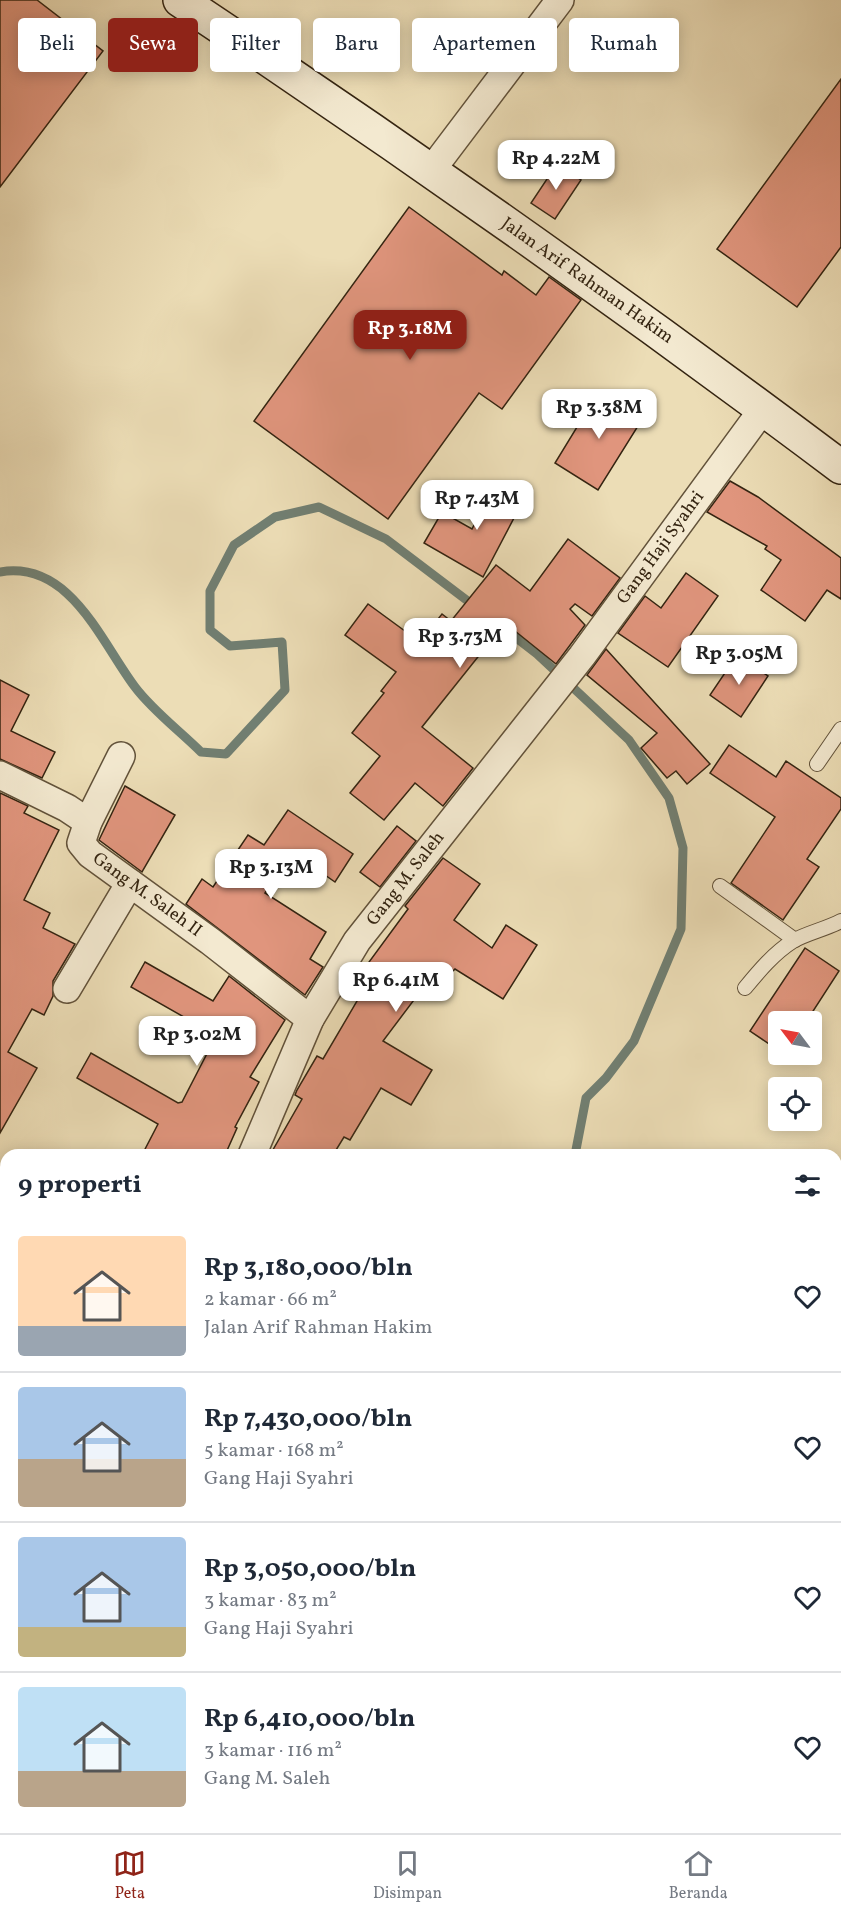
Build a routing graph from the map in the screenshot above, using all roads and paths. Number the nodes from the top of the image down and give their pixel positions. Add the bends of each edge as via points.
1 (180, 0) edge
2 (560, 0) edge
3 (430, 172) junction
4 (763, 409) junction
5 (841, 467) edge
6 (557, 685) joint
7 (841, 729) edge
8 (121, 756) dead end
9 (817, 764) dead end
10 (0, 775) edge
11 (88, 822) junction
12 (130, 883) junction
13 (720, 886) dead end
14 (841, 921) edge
15 (795, 940) junction
16 (745, 988) dead end
17 (67, 989) dead end
18 (310, 1019) junction
19 (255, 1149) edge

1 - 3 street, Jalan Arif Rahman Hakim
2 - 3 street
3 - 4 street, Jalan Arif Rahman Hakim
4 - 5 street, Jalan Arif Rahman Hakim
4 - 6 street, Gang Haji Syahri
6 - 18 street, Gang M. Saleh via 357,941
7 - 9 lane
8 - 11 street
10 - 11 street
11 - 12 street, Gang M. Saleh II via 81,843
12 - 17 street
12 - 18 street, Gang M. Saleh II
13 - 15 lane
14 - 15 lane
15 - 16 lane
18 - 19 street, Gang M. Saleh

